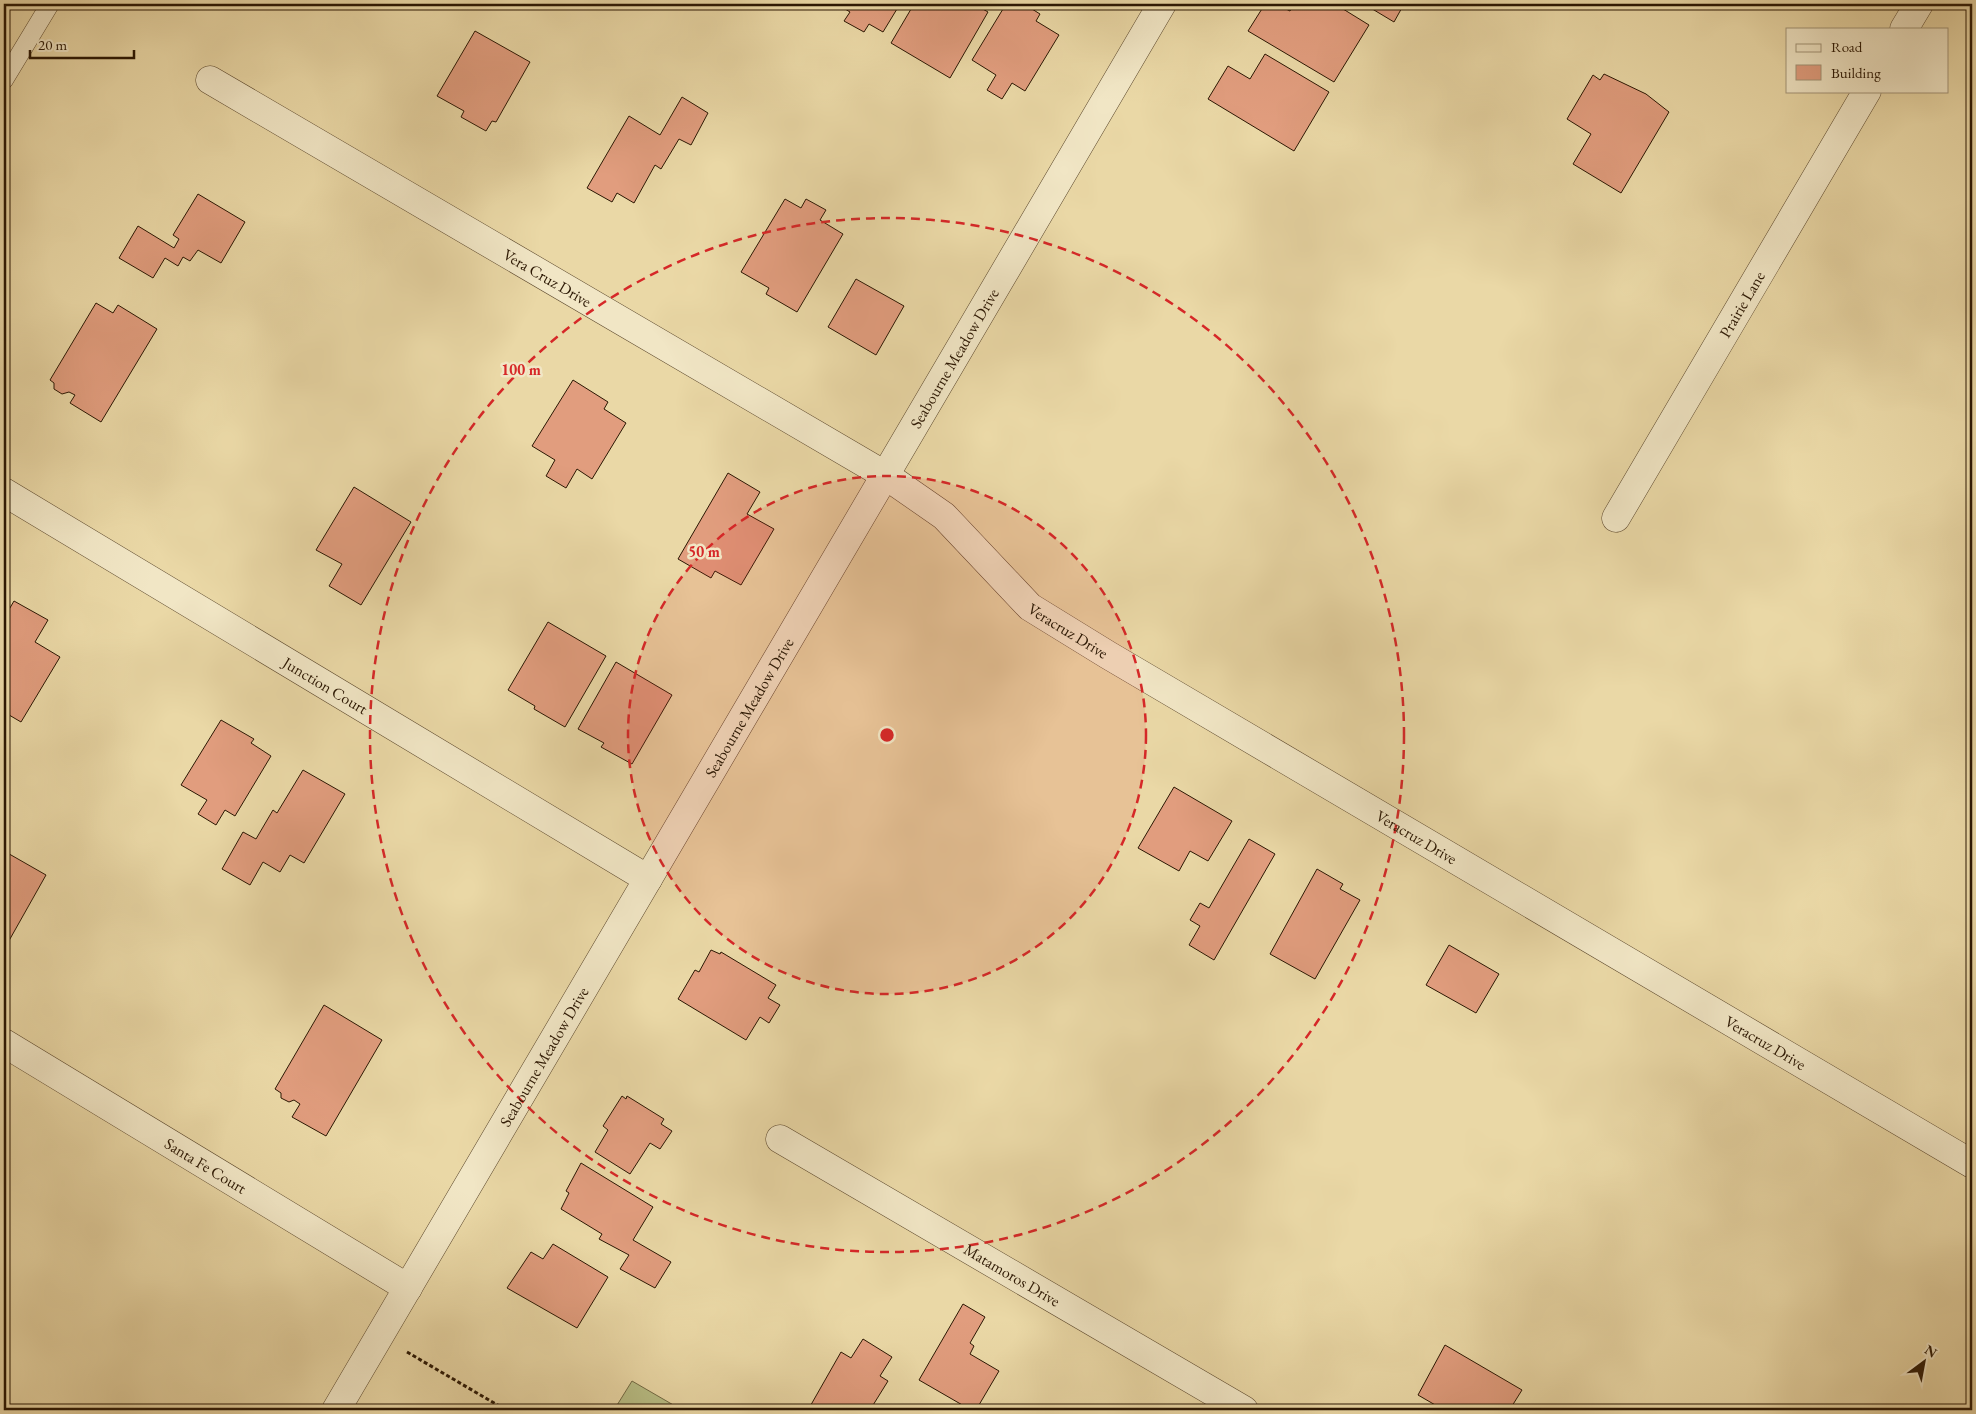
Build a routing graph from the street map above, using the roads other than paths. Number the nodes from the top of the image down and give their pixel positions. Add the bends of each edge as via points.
1 (50, 4) edge
2 (1162, 4) edge
3 (1919, 4) edge
4 (1905, 28) edge
5 (4, 80) edge
6 (210, 80) dead end
7 (1866, 92) edge
8 (886, 475) junction
9 (4, 492) edge
10 (1616, 518) dead end
11 (648, 879) junction
12 (4, 1043) edge
13 (780, 1139) dead end
14 (1972, 1164) edge
15 (408, 1288) junction
16 (336, 1410) edge
17 (1244, 1410) edge

1 - 5 lane
2 - 8 street, Seabourne Meadow Drive
3 - 4 street
6 - 8 street, Vera Cruz Drive
7 - 10 street, Prairie Lane
8 - 11 street, Seabourne Meadow Drive
8 - 14 street, Veracruz Drive via 944,516 1030,607
9 - 11 street, Junction Court
11 - 15 street, Seabourne Meadow Drive
12 - 15 street, Santa Fe Court
13 - 17 street, Matamoros Drive
15 - 16 street, Seabourne Meadow Drive

